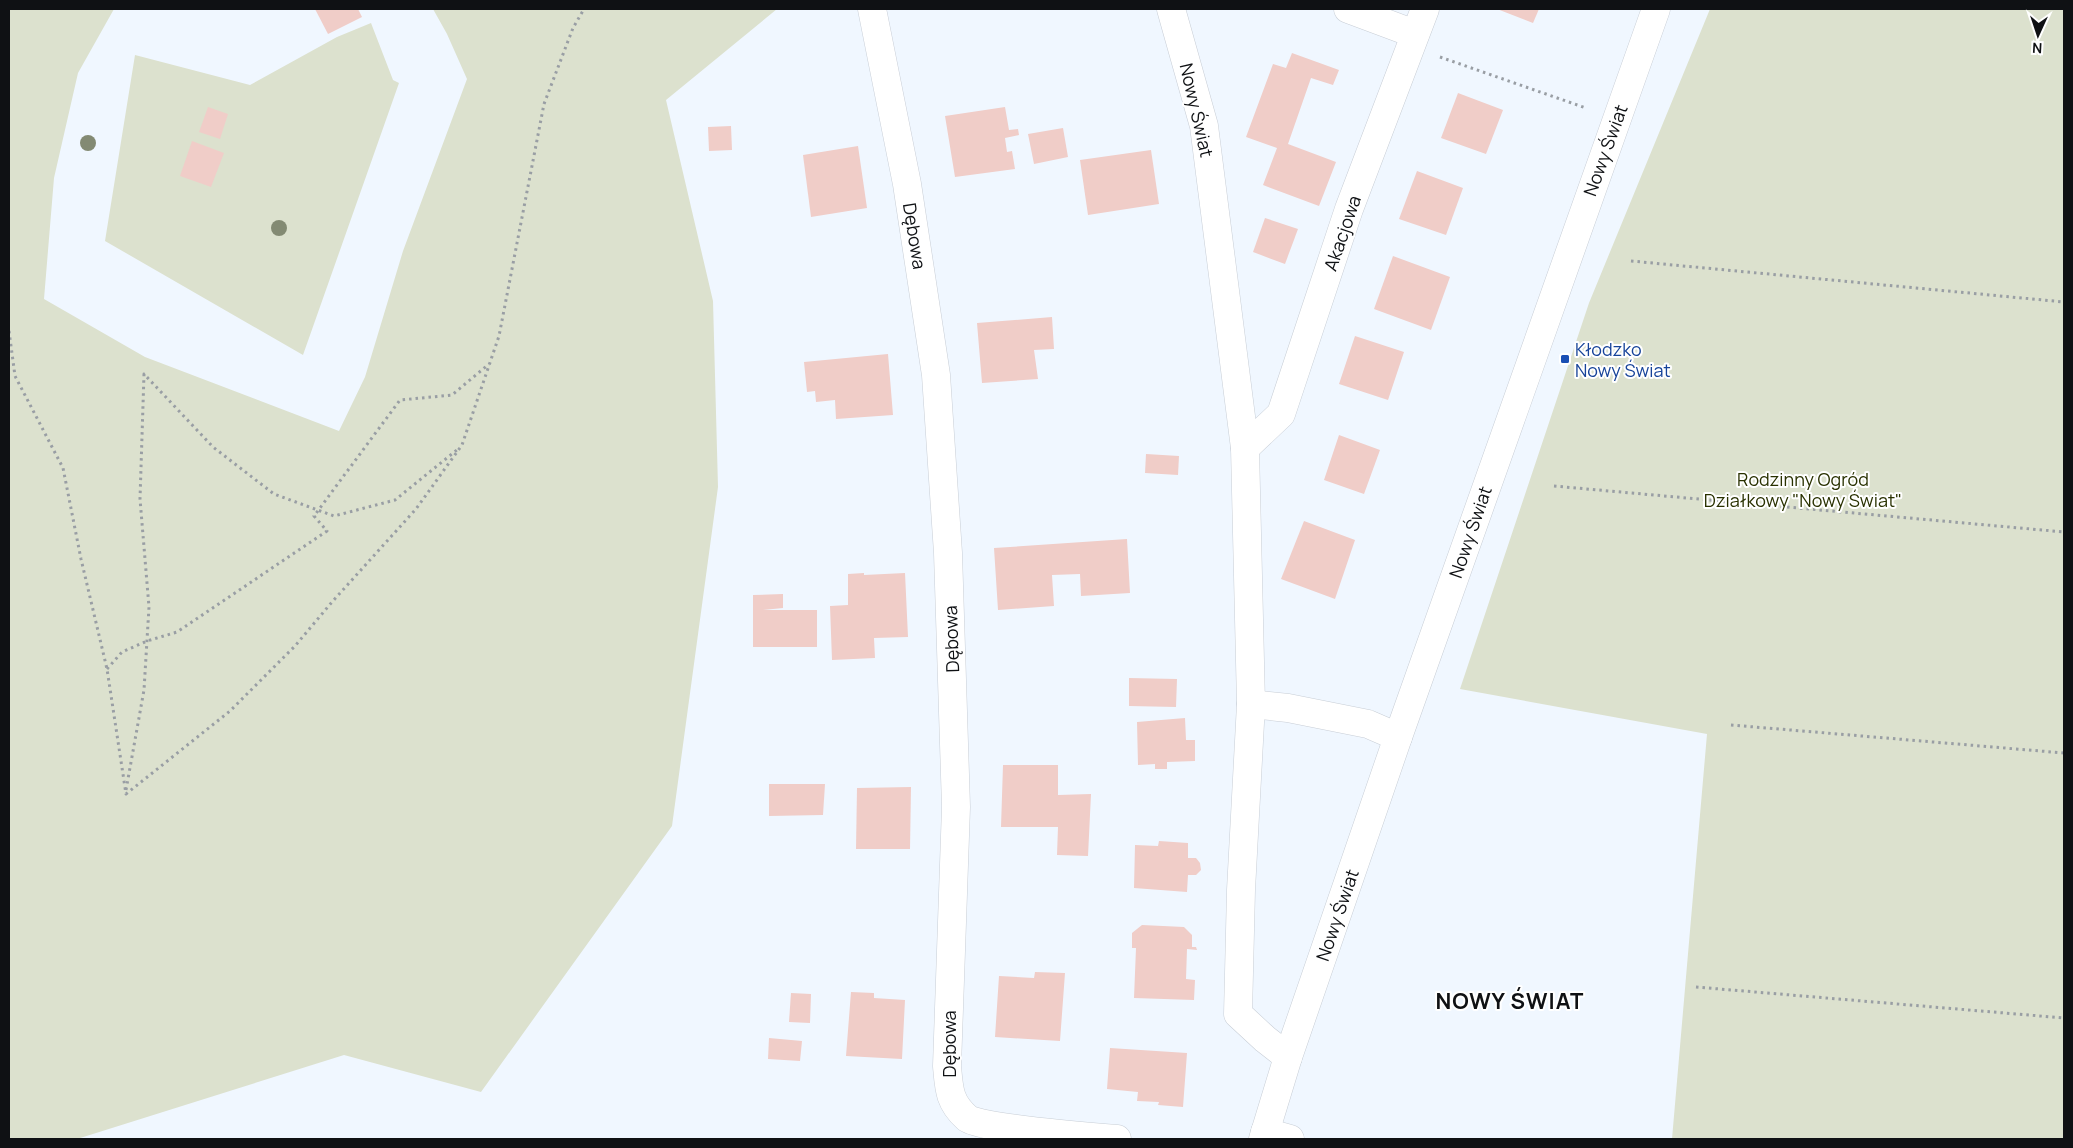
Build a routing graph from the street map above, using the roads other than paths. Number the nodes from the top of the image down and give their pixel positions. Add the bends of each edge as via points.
1 (872, 9) edge
2 (1171, 9) edge
3 (1348, 9) edge
4 (1425, 9) edge
5 (1656, 9) edge
6 (1413, 40) junction
7 (1245, 448) junction
8 (1251, 704) junction
9 (1398, 737) junction
10 (1288, 1057) junction
11 (1273, 1137) edge
12 (1117, 1139) edge

1 - 12 street, Dębowa via 907,184 936,375 948,553 956,807 947,1066 950,1096 968,1119 993,1126
2 - 7 street, Nowy Świat via 1204,126
3 - 6 street
4 - 6 street, Akacjowa
5 - 9 street, Nowy Świat
6 - 7 street, Akacjowa via 1349,209 1281,414
7 - 8 street, Nowy Świat
8 - 9 street via 1368,724
8 - 10 street, Nowy Świat via 1238,1014
9 - 10 street, Nowy Świat
10 - 11 street, Nowy Świat

